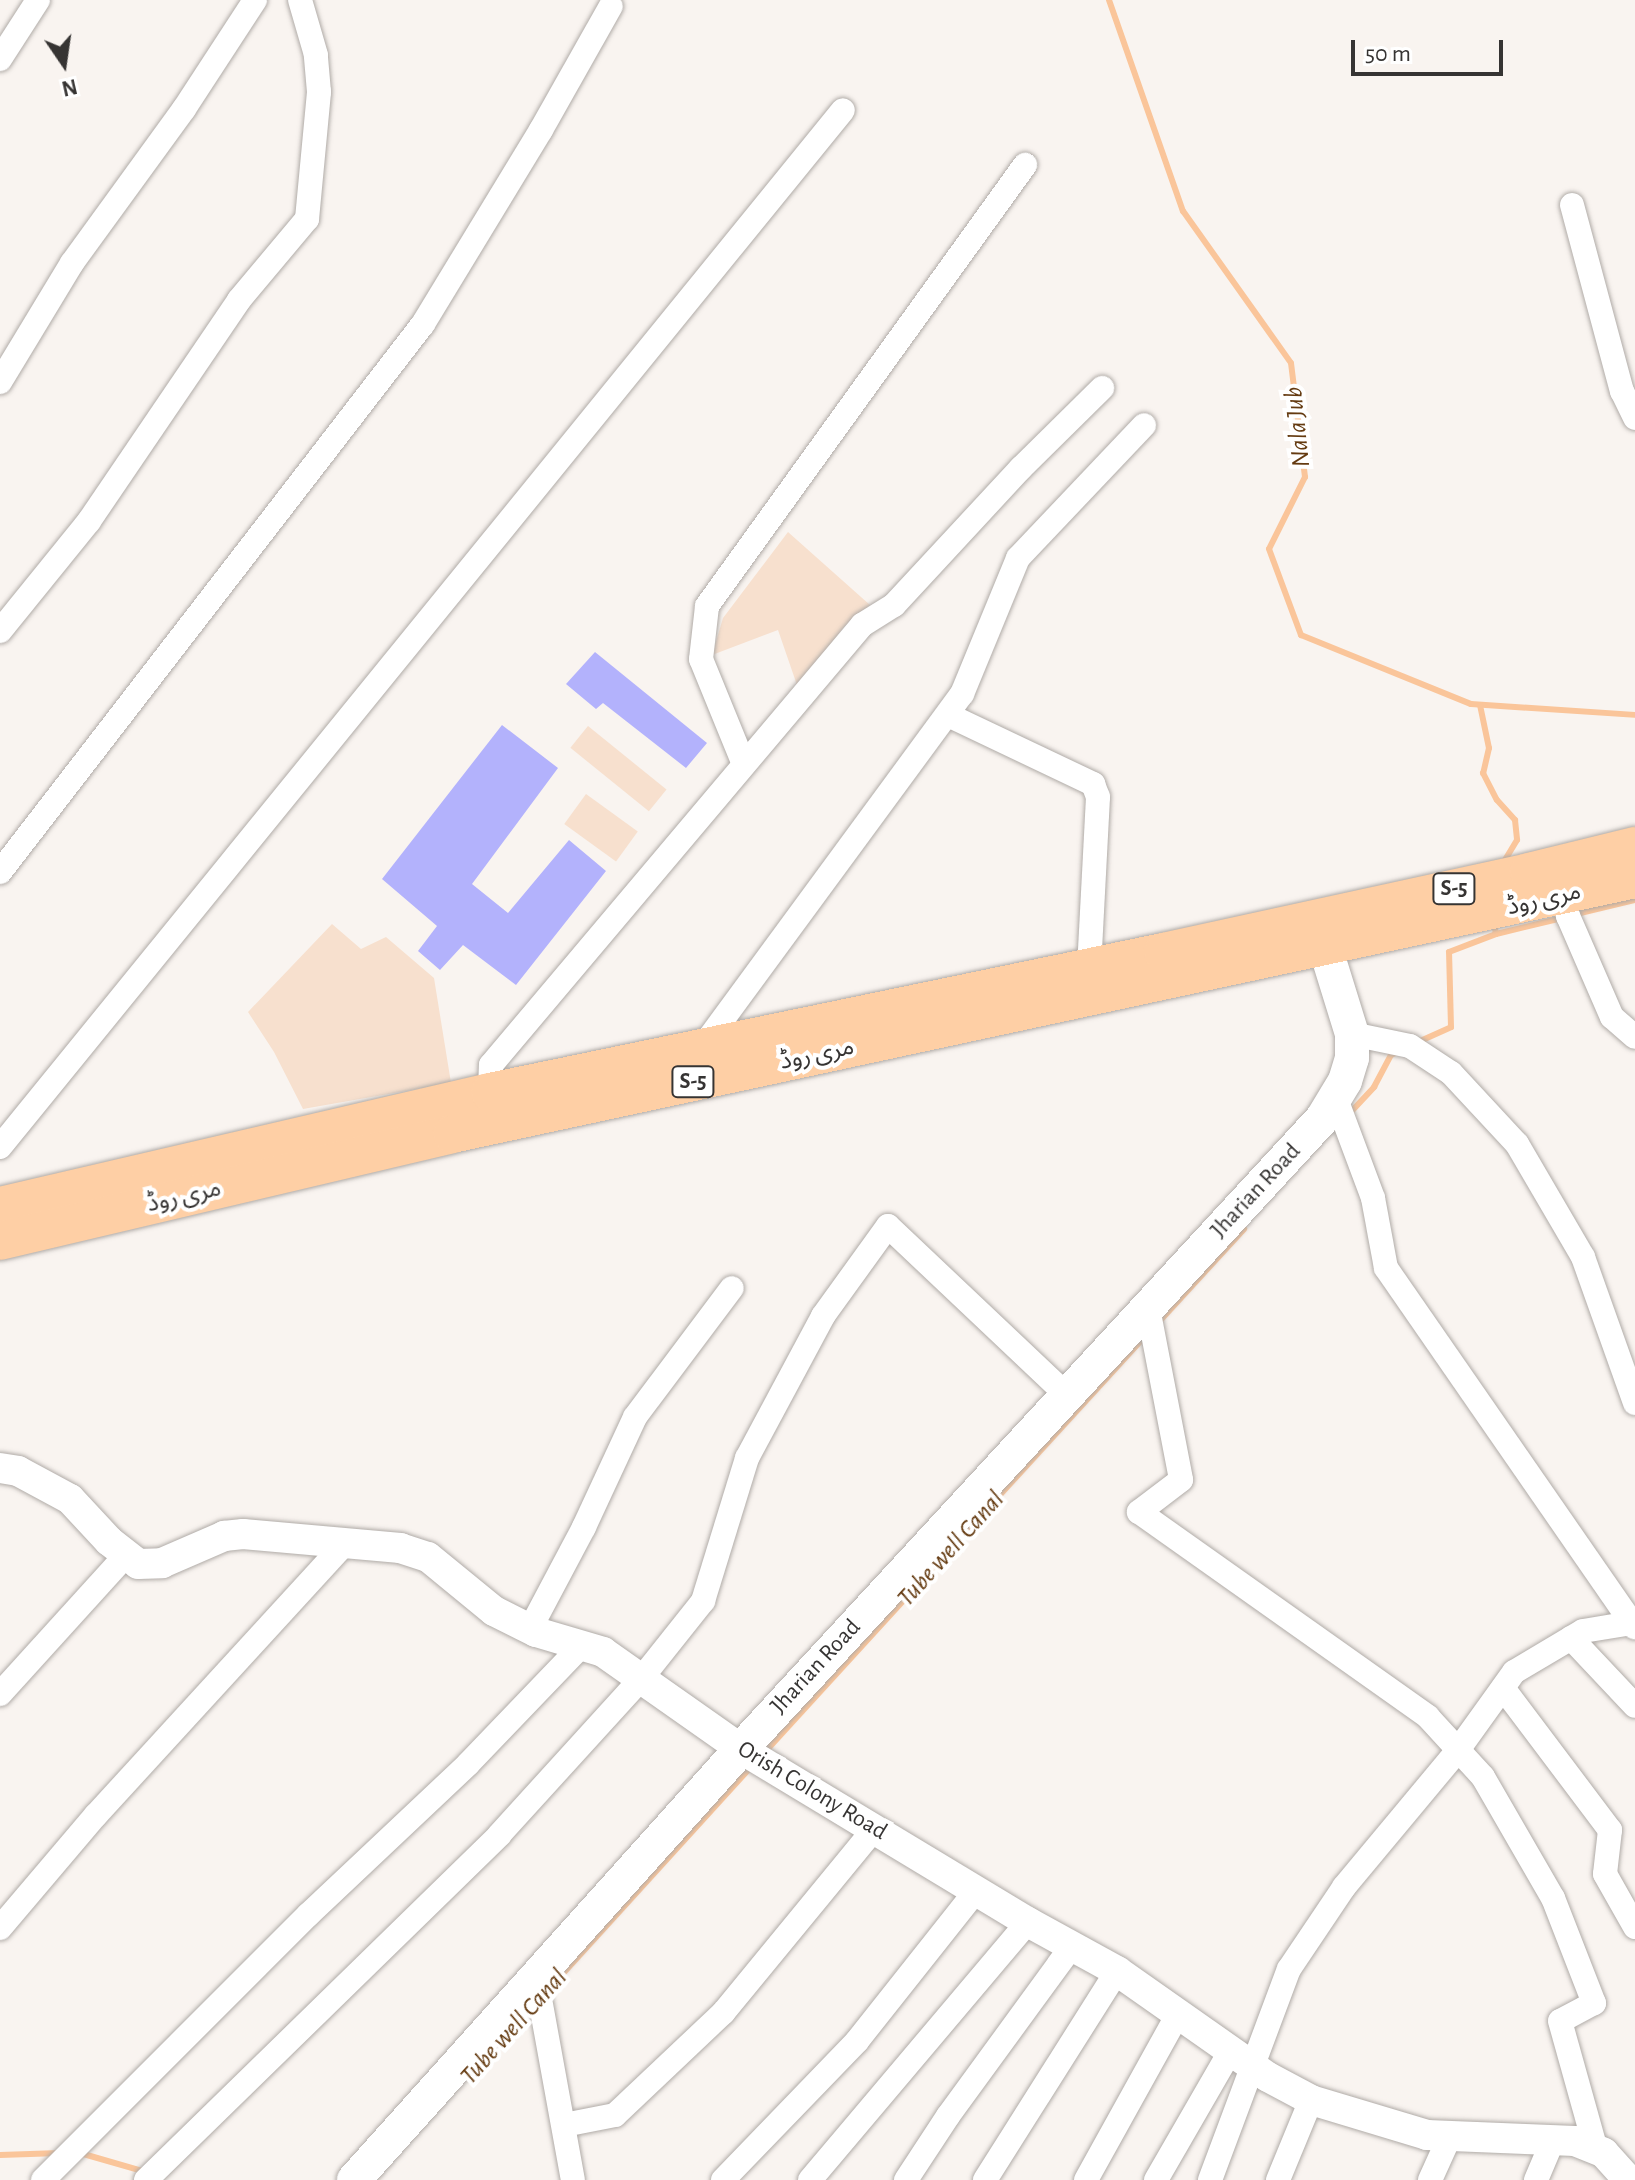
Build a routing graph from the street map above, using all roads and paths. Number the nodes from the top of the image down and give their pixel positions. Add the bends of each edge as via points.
1 (38, 0) edge
2 (255, 0) edge
3 (300, 0) edge
4 (611, 6) dead end
5 (0, 59) edge
6 (843, 110) dead end
7 (1025, 165) dead end
8 (1572, 205) dead end
9 (0, 382) edge
10 (1102, 388) dead end
11 (1635, 418) edge
12 (1144, 425) dead end
13 (0, 631) edge
14 (948, 715) junction
15 (743, 762) junction
16 (1635, 846) edge
17 (0, 872) edge
18 (1635, 879) edge
19 (1543, 890) junction
20 (1384, 919) junction
21 (1325, 947) junction
22 (1089, 968) junction
23 (988, 1004) junction
24 (1352, 1034) junction
25 (1635, 1037) edge
26 (701, 1049) junction
27 (490, 1092) junction
28 (1336, 1099) junction
29 (0, 1147) edge
30 (316, 1149) junction
31 (0, 1206) edge
32 (0, 1241) edge
33 (732, 1288) dead end
34 (1148, 1308) junction
35 (1067, 1395) junction
36 (1635, 1403) edge
37 (0, 1468) edge
38 (346, 1542) junction
39 (126, 1555) junction
40 (1634, 1625) edge
41 (530, 1629) junction
42 (1571, 1638) junction
43 (583, 1644) junction
44 (641, 1679) junction
45 (1503, 1688) junction
46 (0, 1694) edge
47 (1635, 1706) edge
48 (741, 1749) junction
49 (1458, 1750) junction
50 (874, 1829) junction
51 (976, 1891) junction
52 (1028, 1922) junction
53 (1635, 1927) edge
54 (0, 1928) edge
55 (1072, 1946) junction
56 (1117, 1971) junction
57 (536, 1977) junction
58 (1179, 2012) junction
59 (1242, 2058) junction
60 (1311, 2100) junction
61 (564, 2125) junction
62 (1450, 2136) junction
63 (1553, 2140) junction
64 (1596, 2150) junction
65 (43, 2180) edge
66 (146, 2180) edge
67 (354, 2180) edge
68 (573, 2180) edge
69 (723, 2180) edge
70 (810, 2180) edge
71 (906, 2180) edge
72 (985, 2180) edge
73 (1086, 2180) edge
74 (1156, 2180) edge
75 (1210, 2180) edge
76 (1278, 2180) edge
77 (1430, 2180) edge
78 (1536, 2180) edge
79 (1628, 2180) edge

1 - 5 street
2 - 9 street via 60,281
3 - 13 street via 316,55 319,92 307,219 239,300 89,521
4 - 17 street via 423,324
6 - 29 street
7 - 15 street via 707,606 701,659
8 - 11 street via 1622,391
10 - 15 street via 894,605 862,625
12 - 14 street via 1018,558 962,694
14 - 22 street via 1093,784 1098,797
14 - 26 street
15 - 27 street via 491,1065
16 - 19 main road, مری روڈ / S-5
18 - 19 main road, مری روڈ / S-5
19 - 20 main road, مری روڈ / S-5
19 - 25 street via 1568,916 1612,1017
20 - 21 main road, مری روڈ / S-5
20 - 22 main road, مری روڈ / S-5
21 - 23 main road, مری روڈ / S-5
21 - 24 main road, Jharian Road
22 - 23 main road, مری روڈ / S-5
23 - 26 main road, مری روڈ / S-5
23 - 30 main road, مری روڈ / S-5
24 - 28 main road, Jharian Road via 1352,1058
24 - 36 street via 1410,1046 1451,1073 1517,1144 1583,1257
26 - 27 main road, مری روڈ / S-5
27 - 30 main road, مری روڈ / S-5
28 - 34 main road, Jharian Road
28 - 40 street via 1373,1198 1386,1268
30 - 31 main road, مری روڈ / S-5
30 - 32 main road, مری روڈ / S-5
33 - 41 street via 635,1417
34 - 35 main road, Jharian Road
34 - 49 street via 1181,1480 1139,1512 1428,1717
35 - 44 street via 888,1226 823,1316 747,1458 703,1601
35 - 48 main road, Jharian Road
37 - 39 street via 18,1471 70,1499
38 - 39 street, Orish Colony Road via 243,1534 224,1536 162,1563 138,1564
38 - 41 street, Orish Colony Road via 428,1557 494,1611
38 - 54 street
39 - 46 street
40 - 42 street via 1583,1631
41 - 43 street, Orish Colony Road
42 - 45 street via 1514,1672
42 - 47 street
43 - 44 street, Orish Colony Road
43 - 65 street via 468,1764 308,1915
44 - 48 street, Orish Colony Road
44 - 66 street via 499,1835
45 - 49 street
45 - 53 street via 1610,1830 1605,1874
48 - 50 street, Orish Colony Road
48 - 57 main road, Jharian Road
49 - 59 street via 1344,1887 1289,1969
49 - 64 street via 1483,1777 1553,1898 1594,2003 1560,2021
50 - 51 street, Orish Colony Road
50 - 61 street via 712,2023 615,2115
51 - 52 street, Orish Colony Road
51 - 69 street via 857,2041
52 - 55 street, Orish Colony Road
52 - 70 street
55 - 56 street, Orish Colony Road
55 - 71 street
56 - 58 street, Orish Colony Road
56 - 72 street
57 - 61 street
57 - 67 main road, Jharian Road
58 - 59 street, Orish Colony Road
58 - 73 street
59 - 60 street, Orish Colony Road
59 - 74 street
59 - 75 street
60 - 62 street, Orish Colony Road via 1427,2135
60 - 76 street
61 - 68 street
62 - 63 street, Orish Colony Road
62 - 77 street
63 - 64 street, Orish Colony Road via 1575,2141
63 - 78 street
64 - 79 street, Orish Colony Road

